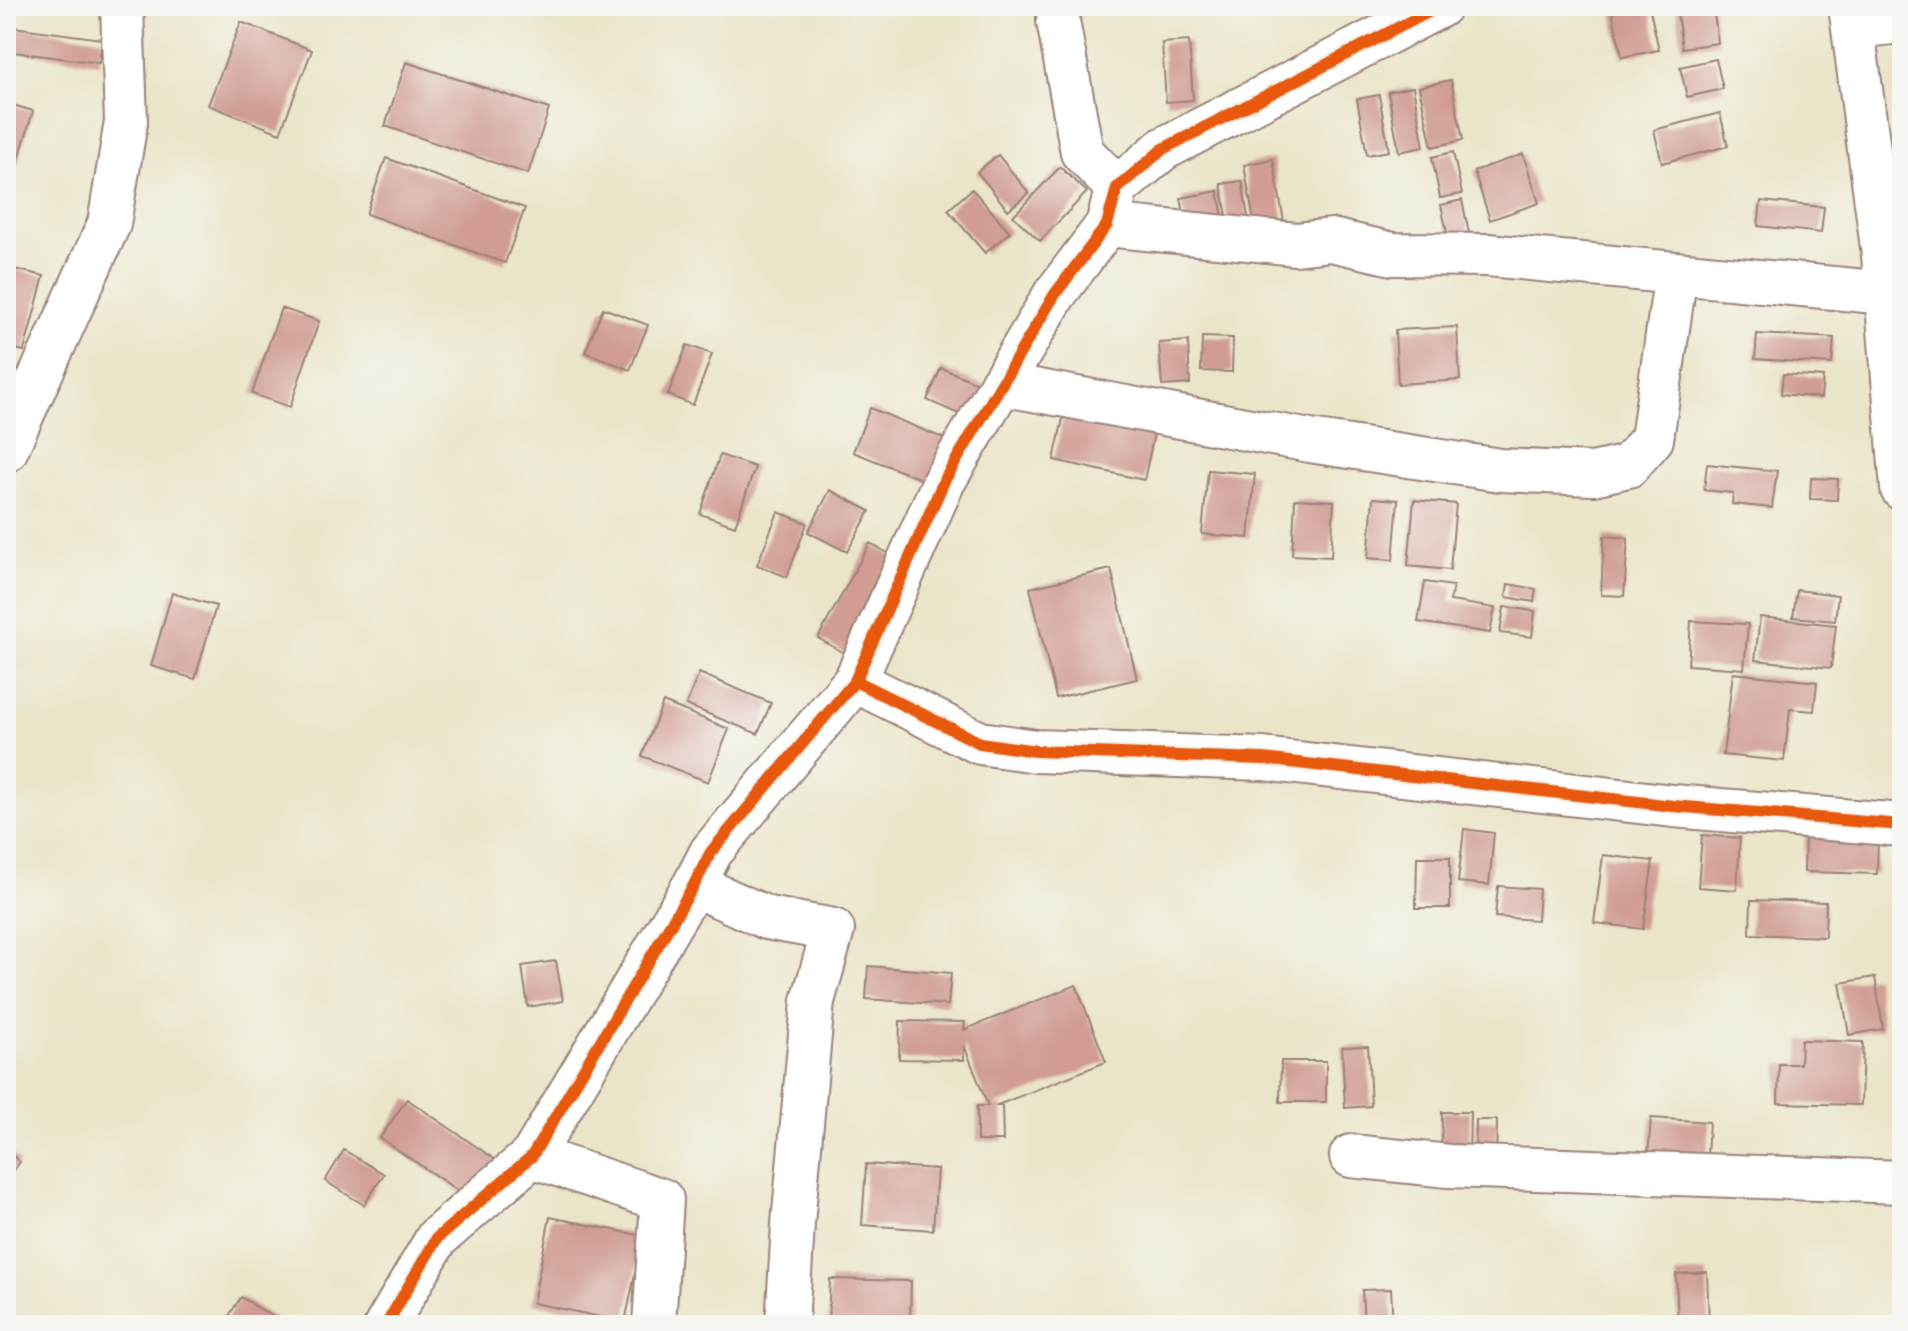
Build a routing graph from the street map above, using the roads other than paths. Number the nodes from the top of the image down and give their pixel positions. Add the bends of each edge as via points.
1 (122, 6) edge
2 (1059, 6) edge
3 (1440, 6) edge
4 (1402, 15) edge
5 (1852, 16) edge
6 (1902, 22) edge
7 (1112, 206) junction
8 (1890, 268) edge
9 (1676, 273) junction
10 (1001, 384) junction
11 (6, 451) edge
12 (1902, 489) edge
13 (855, 681) junction
14 (1902, 825) edge
15 (694, 885) junction
16 (532, 1156) junction
17 (1351, 1156) dead end
18 (1902, 1182) edge
19 (386, 1325) edge
20 (654, 1325) edge
21 (787, 1325) edge

1 - 11 street via 126,122 109,224
2 - 7 street via 1082,152
3 - 4 street
4 - 7 street via 1163,149
5 - 6 street
5 - 8 street
7 - 9 street via 1296,244 1331,240 1393,254 1488,255
7 - 10 street
8 - 9 street
8 - 12 street
9 - 10 street via 1652,439 1628,466 1593,474 1500,470
10 - 13 street via 944,481
13 - 14 street via 980,743 1036,751 1263,759 1673,806
13 - 15 street via 711,852
15 - 16 street
15 - 21 street via 767,918 833,930 813,1001
16 - 19 street via 437,1238
16 - 20 street via 662,1200
17 - 18 street via 1449,1166

